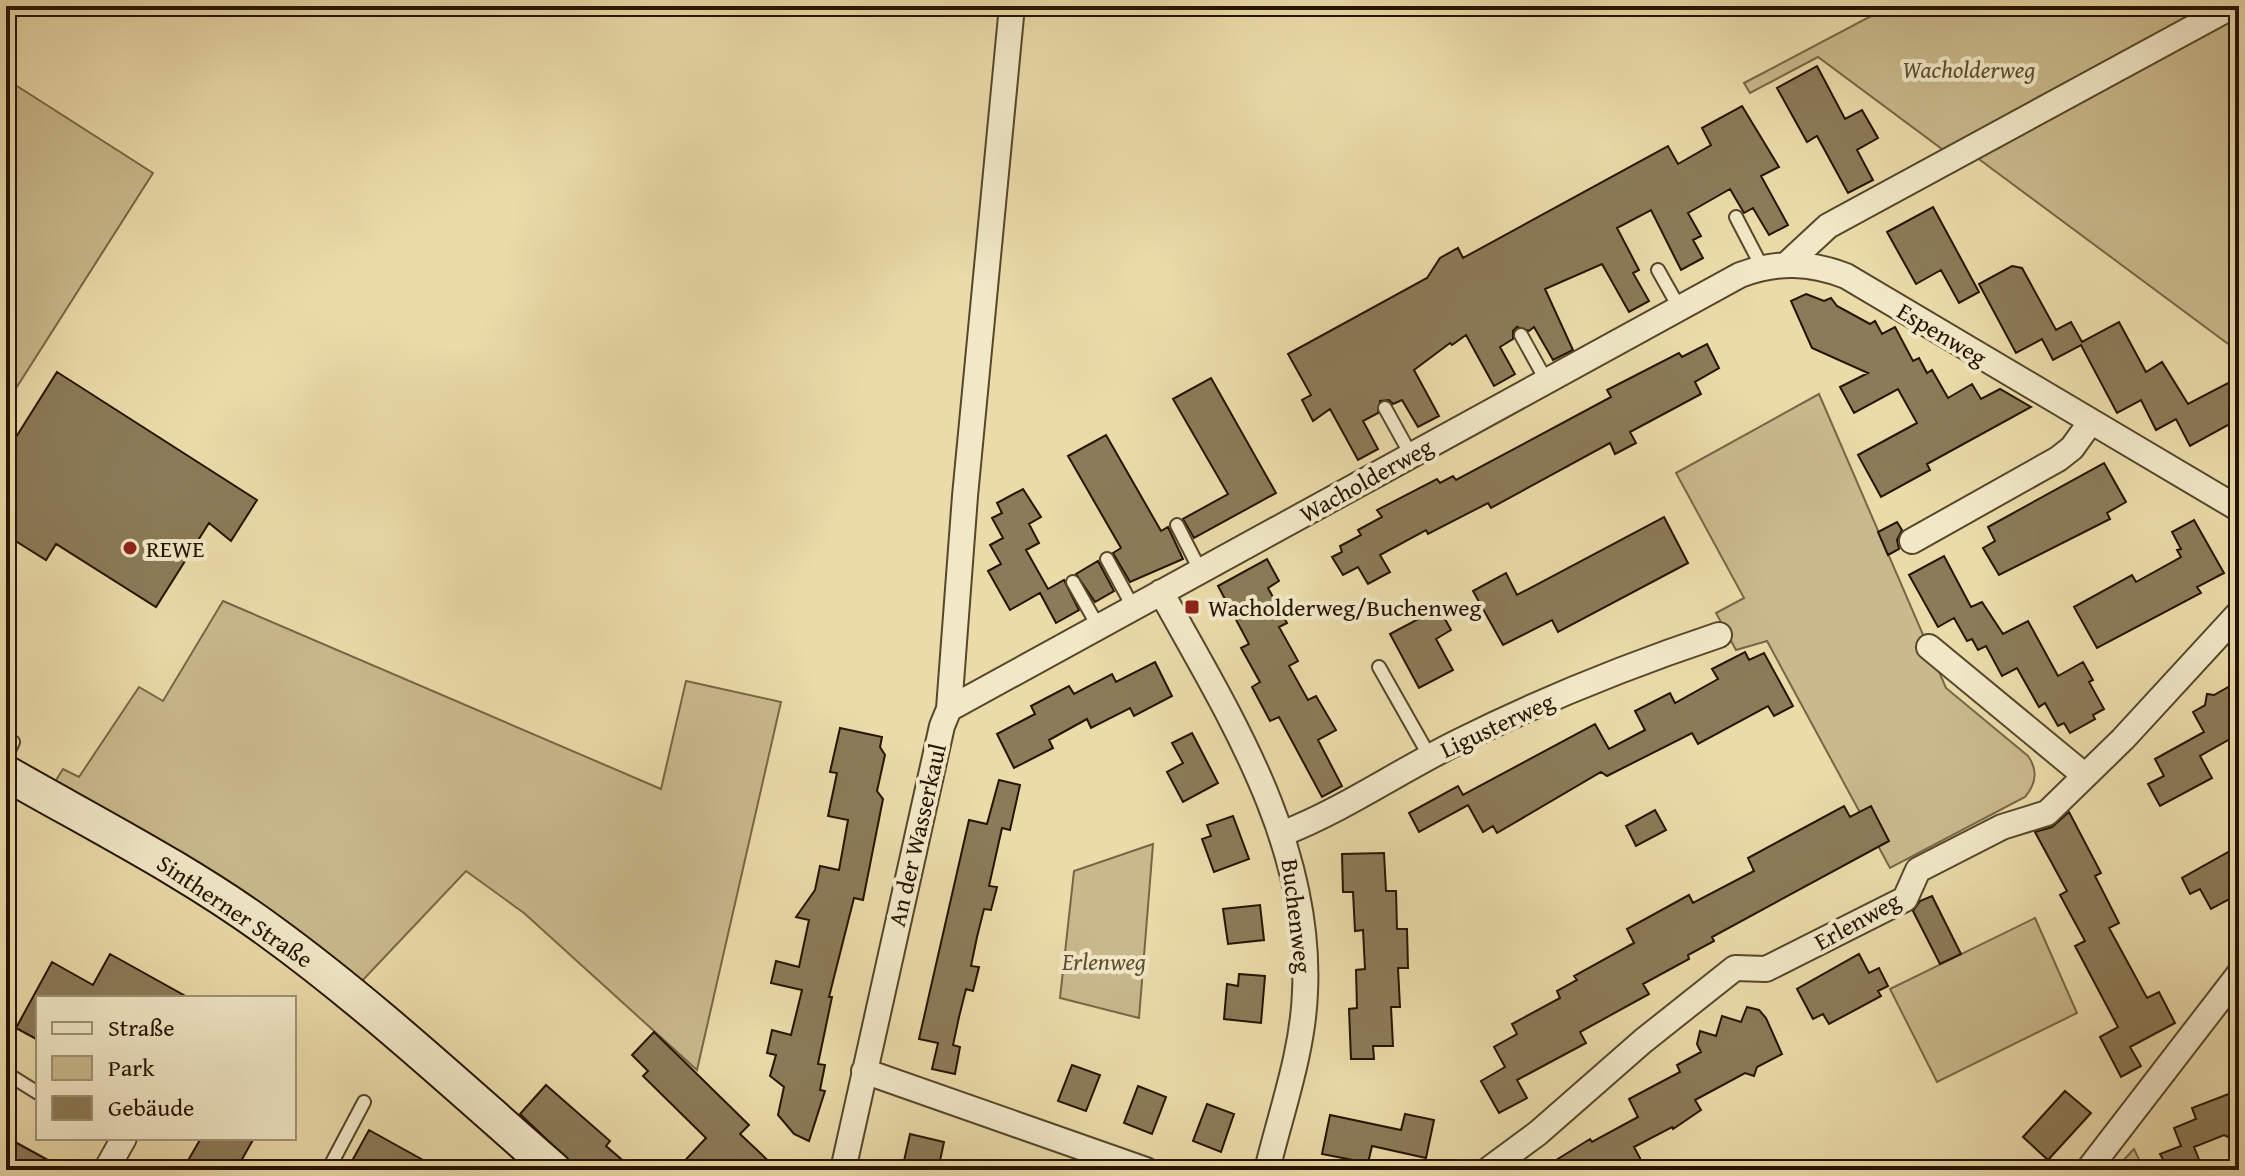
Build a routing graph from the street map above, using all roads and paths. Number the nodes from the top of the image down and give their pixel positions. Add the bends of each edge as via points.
1 (1012, 6) edge
2 (2233, 6) edge
3 (1736, 217) dead end
4 (1775, 265) junction
5 (1658, 270) dead end
6 (1680, 309) junction
7 (1521, 335) dead end
8 (1547, 382) junction
9 (1385, 408) dead end
10 (2090, 423) junction
11 (1411, 455) junction
12 (2239, 509) edge
13 (1177, 525) dead end
14 (1912, 541) dead end
15 (1107, 559) dead end
16 (1200, 570) junction
17 (1073, 582) dead end
18 (1161, 592) junction
19 (1133, 607) junction
20 (2239, 613) edge
21 (1098, 626) junction
22 (1719, 635) dead end
23 (1929, 647) dead end
24 (1379, 667) dead end
25 (949, 709) junction
26 (6, 757) edge
27 (10, 757) edge
28 (1430, 757) junction
29 (2084, 775) junction
30 (1284, 833) junction
31 (2239, 974) edge
32 (864, 1071) junction
33 (6, 1073) edge
34 (36, 1092) edge
35 (364, 1102) dead end
36 (117, 1140) edge
37 (106, 1170) edge
38 (328, 1170) edge
39 (554, 1170) edge
40 (843, 1170) edge
41 (1146, 1170) edge
42 (1267, 1170) edge
43 (1488, 1170) edge
44 (2088, 1170) edge

1 - 25 street, An der Wasserkaul
2 - 4 street, Wacholderweg via 1828,226
3 - 4 lane
4 - 6 street, Wacholderweg
4 - 10 street, Espenweg via 1827,269 1846,276
5 - 6 lane
6 - 8 street, Wacholderweg
7 - 8 lane
8 - 11 street, Wacholderweg
9 - 11 lane
10 - 12 street, Espenweg
10 - 14 street via 2058,459
11 - 16 street, Wacholderweg
13 - 16 lane
15 - 19 lane
16 - 18 street, Wacholderweg
17 - 21 lane
18 - 19 street, Wacholderweg
18 - 30 street, Buchenweg
19 - 21 street, Wacholderweg
20 - 29 street, Erlenweg
21 - 25 street, Wacholderweg
22 - 28 street, Ligusterweg via 1584,684
23 - 29 street
24 - 28 lane
25 - 32 street, An der Wasserkaul
26 - 27 lane
27 - 39 street, Sintherner Straße via 270,931 379,1017
28 - 30 street, Ligusterweg via 1322,818
29 - 43 street, Erlenweg via 2047,813 2002,827 1918,870 1905,899 1766,969 1735,968
30 - 42 street, Buchenweg via 1303,928 1305,992 1301,1032
31 - 44 street
32 - 40 street, An der Wasserkaul
32 - 41 street
33 - 34 lane
35 - 38 lane
36 - 37 street

